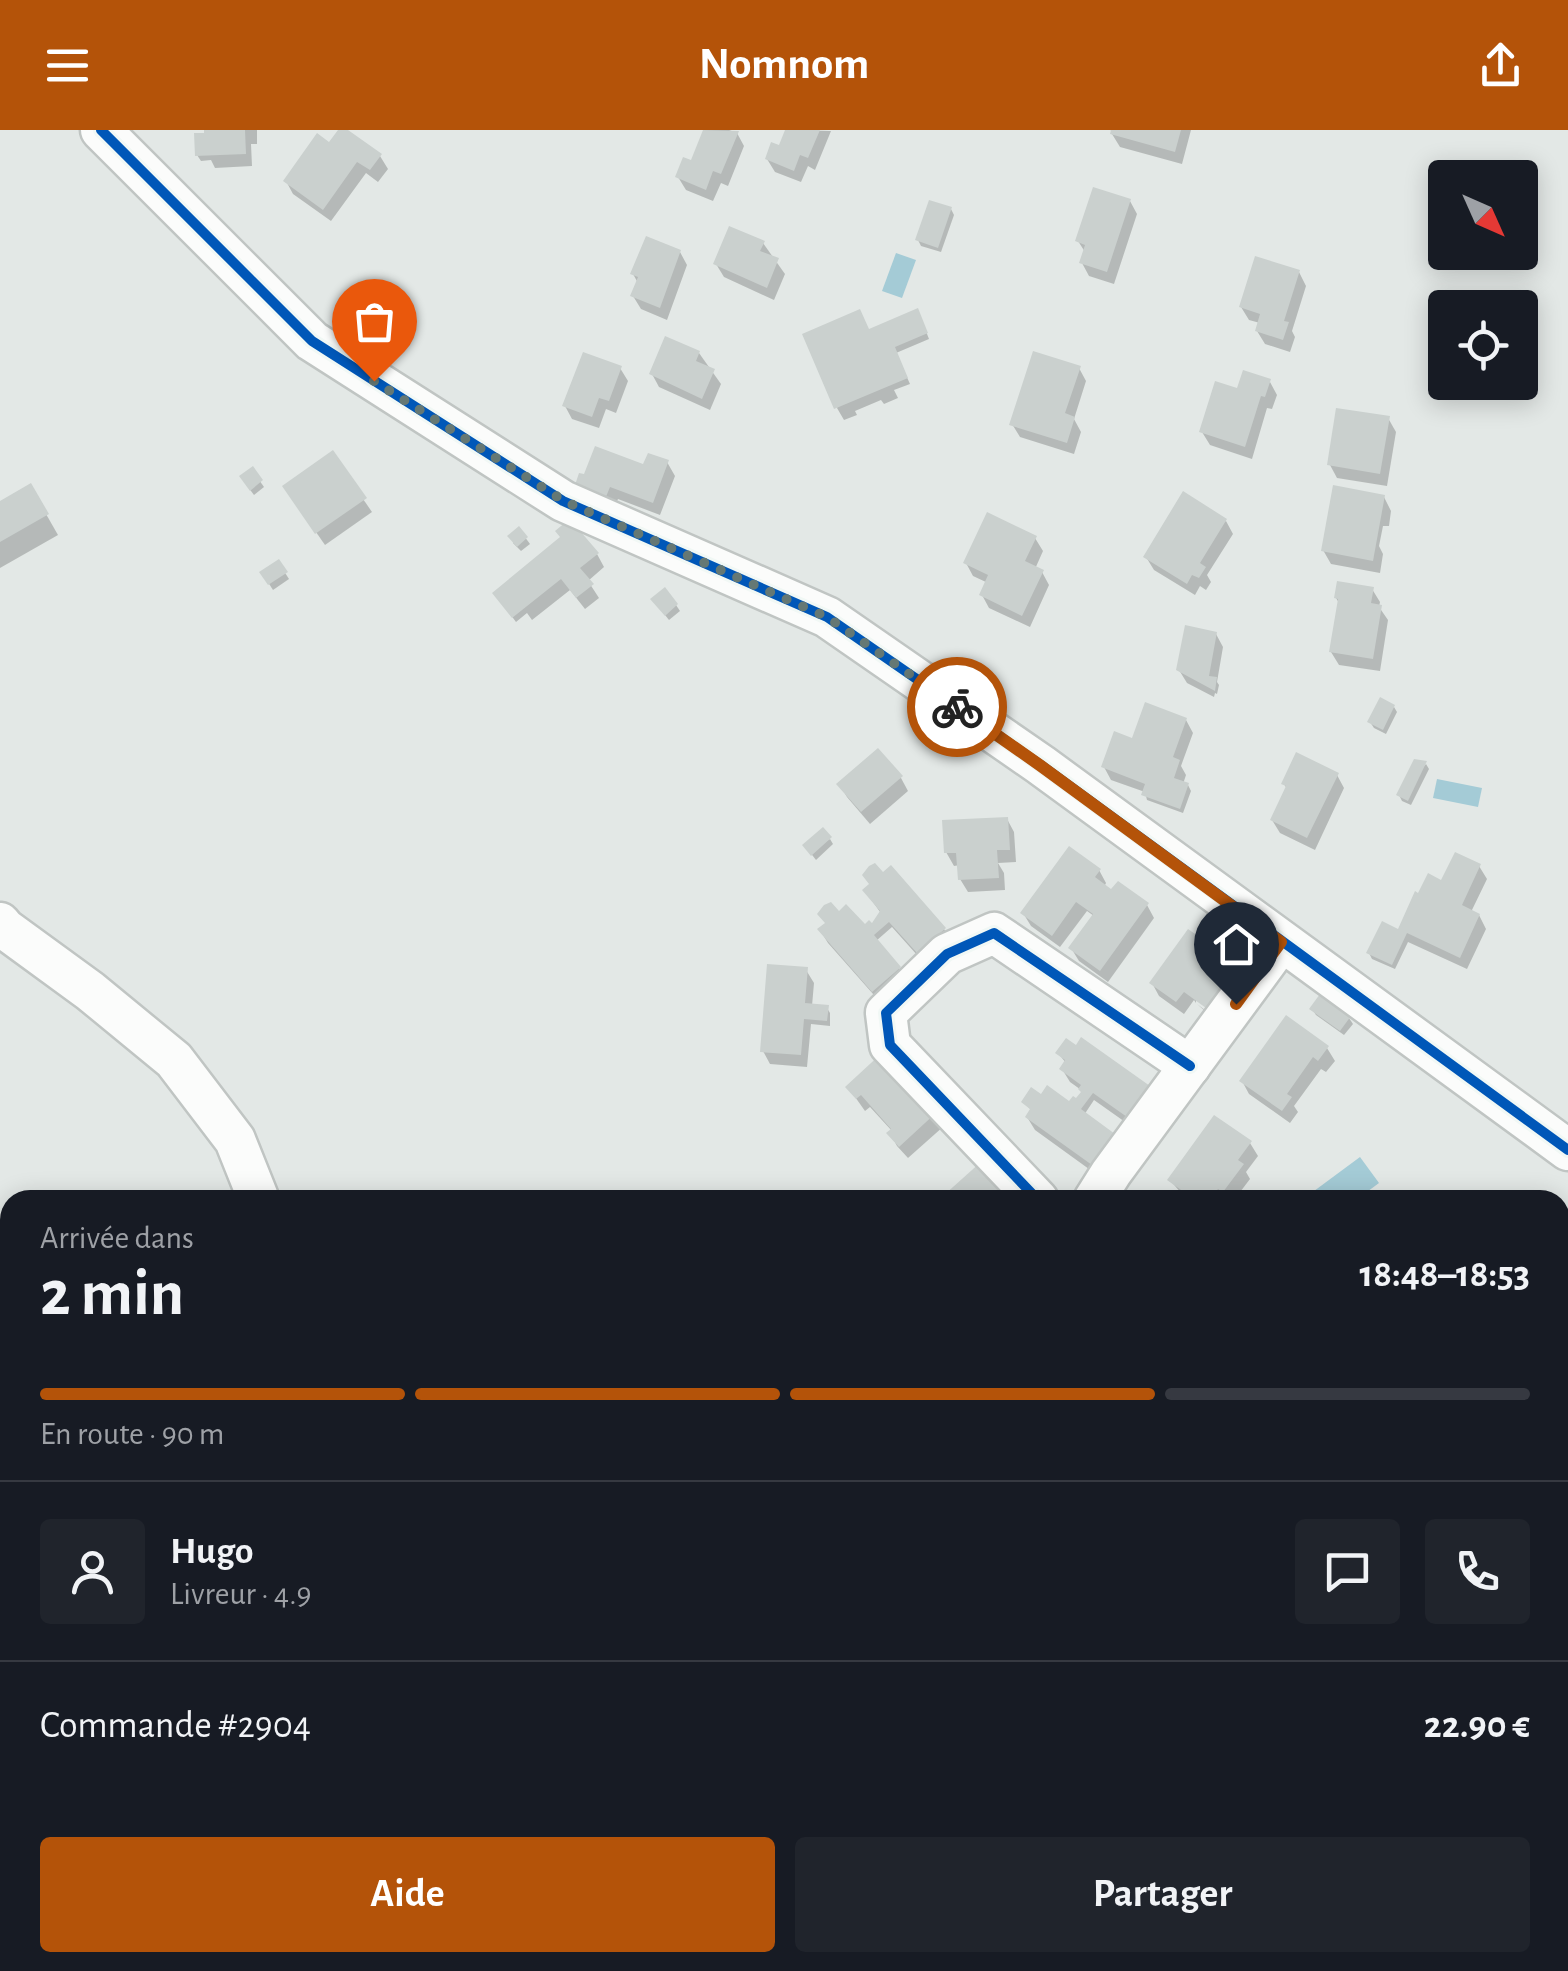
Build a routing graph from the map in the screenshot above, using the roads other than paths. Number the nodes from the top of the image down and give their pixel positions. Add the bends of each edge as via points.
1 (101, 130) edge
2 (0, 922) edge
3 (1281, 942) junction
4 (1190, 1066) junction
5 (1568, 1150) edge
6 (255, 1190) edge
7 (1028, 1190) edge
8 (1100, 1190) edge

1 - 3 street via 312,341 564,501 827,617
2 - 6 street via 174,1060 235,1140
3 - 4 street
3 - 5 street
4 - 7 street via 994,933 947,954 886,1013 890,1045
4 - 8 street

